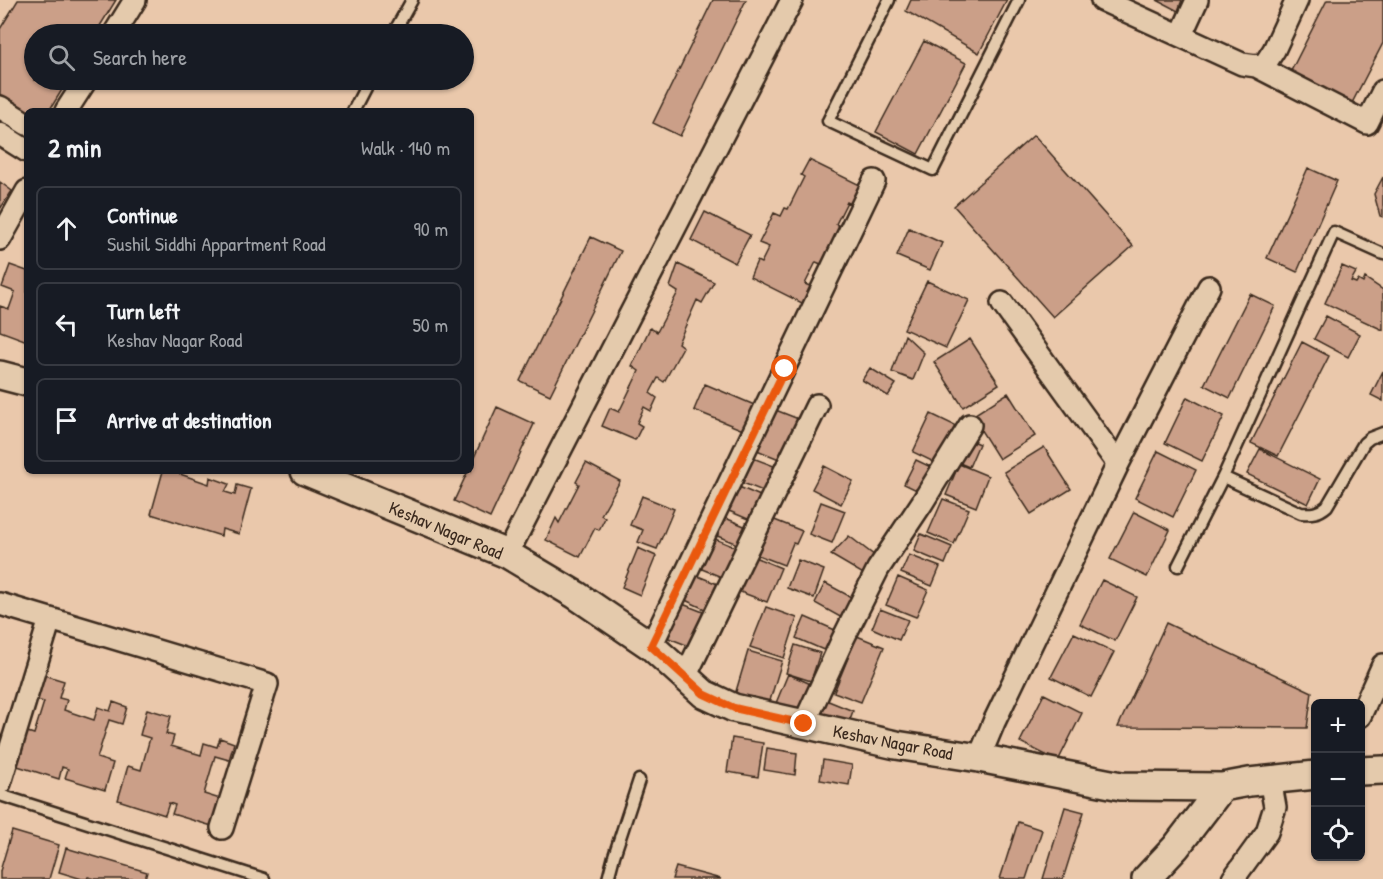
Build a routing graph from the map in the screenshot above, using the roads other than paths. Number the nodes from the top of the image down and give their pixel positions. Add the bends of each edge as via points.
1 (135, 0) edge
2 (411, 0) edge
3 (792, 0) edge
4 (889, 0) edge
5 (1019, 0) edge
6 (1102, 0) edge
7 (1197, 0) edge
8 (1297, 0) edge
9 (120, 24) edge
10 (398, 24) edge
11 (1181, 35) junction
12 (1256, 66) junction
13 (80, 90) edge
14 (364, 90) edge
15 (1383, 92) edge
16 (0, 108) edge
17 (68, 108) edge
18 (354, 108) edge
19 (24, 122) edge
20 (0, 134) edge
21 (24, 149) edge
22 (874, 181) dead end
23 (24, 196) edge
24 (0, 239) edge
25 (1383, 254) edge
26 (1209, 287) dead end
27 (1002, 303) dead end
28 (0, 375) edge
29 (24, 381) edge
30 (817, 405) dead end
31 (970, 425) dead end
32 (1383, 433) edge
33 (1118, 464) junction
34 (312, 474) edge
35 (1223, 477) junction
36 (507, 554) junction
37 (1178, 566) dead end
38 (0, 604) edge
39 (50, 619) junction
40 (651, 646) junction
41 (1383, 665) edge
42 (685, 677) junction
43 (1365, 705) edge
44 (804, 724) junction
45 (979, 758) junction
46 (1383, 770) edge
47 (1365, 771) edge
48 (1311, 775) edge
49 (1270, 779) junction
50 (639, 780) dead end
51 (0, 783) edge
52 (1222, 787) junction
53 (0, 795) edge
54 (222, 828) dead end
55 (264, 879) edge
56 (608, 879) edge
57 (1146, 879) edge
58 (1233, 879) edge

1 - 9 street
2 - 10 lane
3 - 36 street
4 - 5 lane via 828,121 933,170
6 - 11 street
7 - 11 street
8 - 12 street via 1274,50 1265,64
11 - 12 street via 1242,64
12 - 15 street via 1367,123
13 - 17 street
14 - 18 lane
16 - 19 street
20 - 21 street
22 - 40 street
23 - 24 street
25 - 35 lane via 1334,232
26 - 33 street
27 - 33 street
28 - 29 street
30 - 42 street
31 - 44 street via 878,569
32 - 35 lane via 1364,443 1321,512 1301,513
33 - 45 street
34 - 36 street, Keshav Nagar Road
35 - 37 lane
36 - 40 street, Keshav Nagar Road
38 - 39 street
39 - 51 street
39 - 54 street via 267,684
40 - 42 street, Keshav Nagar Road
41 - 43 street
42 - 44 street, Keshav Nagar Road via 704,694 734,708
44 - 45 street, Keshav Nagar Road via 896,745
45 - 52 street, Keshav Nagar Road via 1121,786
46 - 47 street
48 - 49 street, Keshav Nagar Road
49 - 52 street, Keshav Nagar Road
49 - 58 street via 1275,807 1267,832
50 - 56 lane
52 - 57 street
53 - 55 lane

